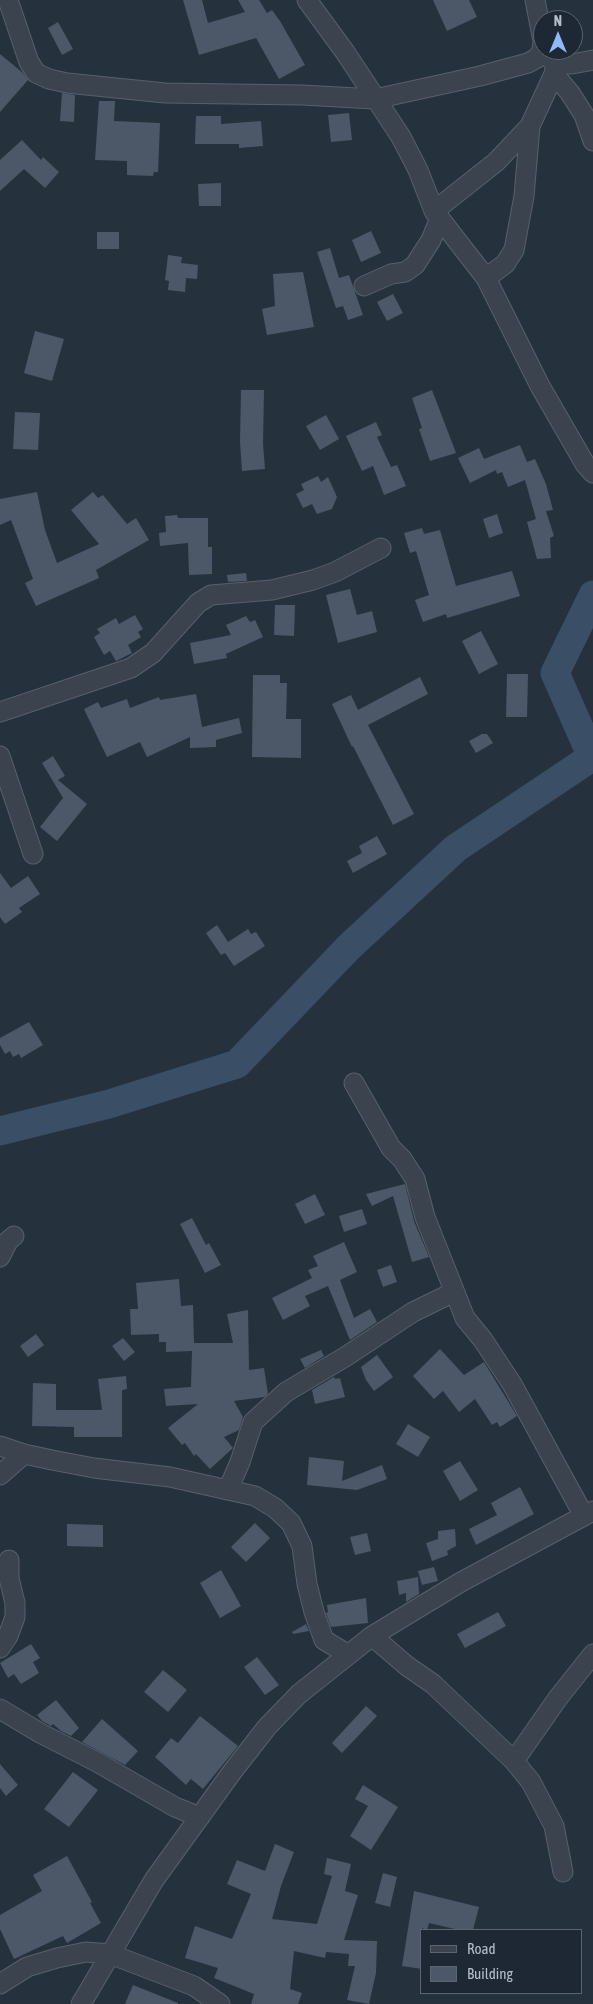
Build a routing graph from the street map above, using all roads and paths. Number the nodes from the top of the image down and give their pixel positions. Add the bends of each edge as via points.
1 (8, 0) edge
2 (307, 0) edge
3 (533, 60) edge
4 (548, 60) edge
5 (593, 60) edge
6 (555, 69) junction
7 (374, 99) junction
8 (530, 126) junction
9 (593, 141) edge
10 (437, 214) junction
11 (486, 278) junction
12 (364, 286) dead end
13 (593, 473) edge
14 (381, 548) dead end
15 (0, 712) edge
16 (0, 756) edge
17 (33, 854) dead end
18 (354, 1083) dead end
19 (14, 1236) dead end
20 (0, 1257) edge
21 (454, 1292) junction
22 (0, 1446) edge
23 (24, 1454) junction
24 (0, 1475) edge
25 (228, 1490) junction
26 (588, 1514) edge
27 (9, 1560) dead end
28 (372, 1636) junction
29 (0, 1648) edge
30 (347, 1654) junction
31 (593, 1654) edge
32 (0, 1709) edge
33 (514, 1761) junction
34 (200, 1817) junction
35 (563, 1872) dead end
36 (110, 1954) junction
37 (0, 1984) edge
38 (81, 2004) edge
39 (220, 2004) edge

1 - 7 street via 29,62 36,73 50,79 165,93
2 - 7 street
3 - 7 street via 480,76
4 - 6 street
5 - 6 street
6 - 8 street
6 - 9 street via 584,115
7 - 10 street via 405,145
8 - 10 street via 496,162
8 - 11 street via 524,196 514,250 505,264
10 - 11 street
10 - 12 street via 431,240 415,265 405,272 391,274
11 - 13 street via 540,386
14 - 15 street via 314,580 272,590 211,595 198,603 153,653 131,668
16 - 17 street
18 - 21 street via 391,1148 415,1179 425,1217
19 - 20 street
21 - 25 street via 413,1312 286,1392 253,1422
21 - 26 street via 465,1318 512,1384
22 - 23 street
23 - 24 street
23 - 25 street via 94,1468 170,1477
25 - 30 street via 255,1496 292,1522 302,1546 307,1584 324,1640
26 - 28 street via 461,1582
27 - 29 street via 16,1617
28 - 30 street
28 - 33 street via 433,1684
30 - 34 street via 299,1694 267,1727
31 - 33 street
32 - 34 street via 175,1807
33 - 35 street via 530,1782 554,1826
34 - 36 street via 154,1880
36 - 37 street via 86,1952 57,1958 27,1968
36 - 38 street
36 - 39 street via 194,1986

